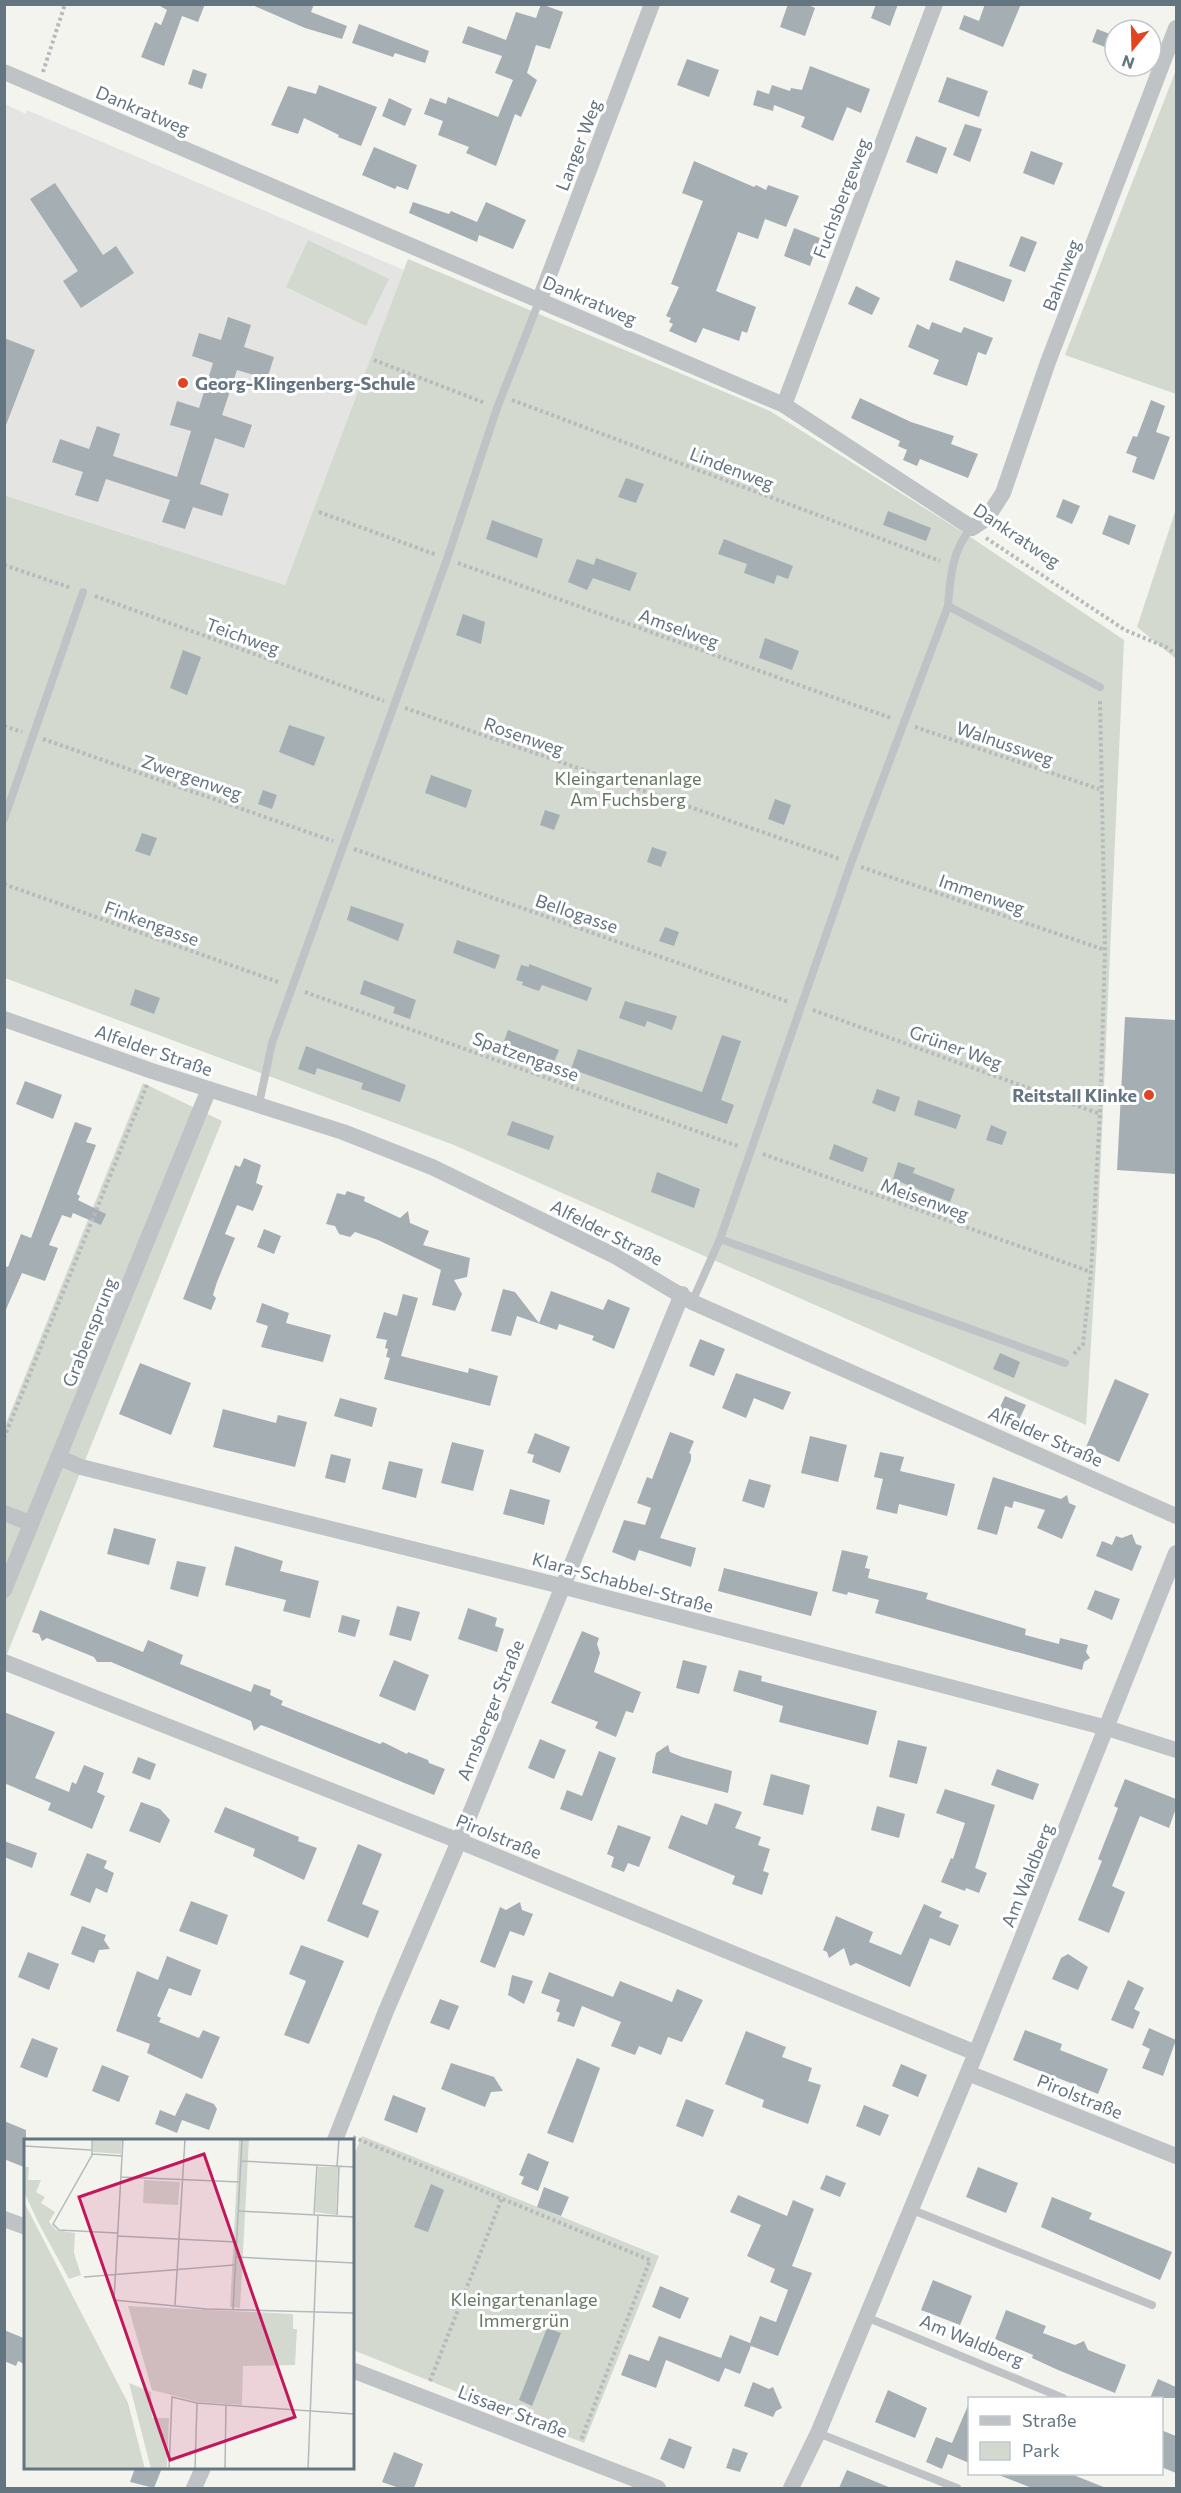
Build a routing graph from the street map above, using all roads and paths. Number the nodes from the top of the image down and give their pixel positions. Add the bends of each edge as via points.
1 (65, 4) edge
2 (934, 4) edge
3 (651, 5) edge
4 (1176, 28) edge
5 (4, 72) edge
6 (39, 87) junction
7 (540, 299) junction
8 (374, 360) dead end
9 (502, 397) junction
10 (784, 405) junction
11 (497, 408) junction
12 (319, 512) dead end
13 (972, 528) junction
14 (447, 559) junction
15 (4, 565) edge
16 (952, 565) junction
17 (83, 592) junction
18 (948, 606) junction
19 (1176, 654) edge
20 (1100, 687) joint
21 (393, 705) junction
22 (902, 722) junction
23 (32, 735) junction
24 (1099, 789) junction
25 (4, 819) edge
26 (342, 845) junction
27 (851, 863) junction
28 (4, 884) edge
29 (1104, 950) junction
30 (291, 987) junction
31 (802, 1006) junction
32 (4, 1019) edge
33 (152, 1071) junction
34 (209, 1089) junction
35 (259, 1104) junction
36 (1100, 1113) junction
37 (751, 1150) junction
38 (720, 1239) junction
39 (1091, 1272) junction
40 (687, 1298) junction
41 (1065, 1363) joint
42 (4, 1438) edge
43 (58, 1457) junction
44 (4, 1513) edge
45 (1176, 1516) edge
46 (30, 1523) junction
47 (1176, 1553) edge
48 (561, 1586) junction
49 (4, 1590) edge
50 (4, 1662) edge
51 (1107, 1728) junction
52 (1176, 1749) edge
53 (459, 1841) junction
54 (976, 2054) junction
55 (968, 2073) junction
56 (337, 2136) edge
57 (354, 2142) edge
58 (1176, 2156) edge
59 (502, 2198) junction
60 (910, 2209) junction
61 (4, 2219) edge
62 (24, 2226) edge
63 (1152, 2305) dead end
64 (866, 2317) junction
65 (354, 2371) edge
66 (1061, 2397) edge
67 (424, 2398) junction
68 (818, 2433) junction
69 (575, 2456) junction
70 (203, 2469) edge
71 (194, 2488) edge
72 (658, 2488) edge
73 (791, 2488) edge
74 (957, 2488) edge

1 - 6 path
2 - 10 street, Fuchsbergeweg
3 - 7 street, Langer Weg
4 - 13 street, Bahnweg via 1048,362 1003,493 987,518
5 - 6 street, Dankratweg
6 - 7 street, Dankratweg
7 - 9 lane
7 - 10 street, Dankratweg
8 - 11 path
9 - 11 lane
9 - 16 path, Lindenweg
10 - 13 street, Dankratweg
11 - 14 lane
12 - 14 path, Amselweg
13 - 16 lane
13 - 19 path, Dankratweg via 1125,630
14 - 21 lane
14 - 22 path, Amselweg
15 - 17 path, Teichweg
16 - 18 lane
17 - 21 path, Teichweg
17 - 23 lane
18 - 20 lane
18 - 22 lane
20 - 24 path
21 - 26 lane
21 - 27 path, Rosenweg
22 - 24 path, Walnussweg
22 - 27 lane
23 - 25 lane
23 - 26 path, Zwergenweg
24 - 29 path
26 - 30 lane
26 - 31 path, Bellogasse
27 - 29 path, Immenweg
27 - 31 lane
28 - 30 path, Finkengasse
29 - 36 path
30 - 35 lane via 272,1043
30 - 37 path, Spatzengasse
31 - 36 path, Grüner Weg
31 - 37 lane
32 - 33 street, Alfelder Straße
33 - 34 street, Alfelder Straße
33 - 42 path
34 - 35 street, Alfelder Straße
34 - 43 street, Grabensprung
35 - 40 street, Alfelder Straße via 432,1167 615,1256
36 - 39 path
37 - 38 lane
37 - 39 path, Meisenweg
38 - 40 lane
38 - 41 lane
39 - 41 path via 1083,1344
40 - 45 street, Alfelder Straße
40 - 48 street, Arnsberger Straße
43 - 46 street, Grabensprung
43 - 48 street, Klara-Schabbel-Straße via 81,1467
44 - 46 street
46 - 49 street, Grabensprung
47 - 51 street, Am Waldberg
48 - 51 street, Klara-Schabbel-Straße
48 - 53 street, Arnsberger Straße
50 - 53 street, Pirolstraße
51 - 52 street, Klara-Schabbel-Straße
51 - 54 street, Am Waldberg
53 - 54 street, Pirolstraße
53 - 56 street, Arnsberger Straße
54 - 55 street, Am Waldberg
55 - 58 street, Pirolstraße
55 - 60 street, Am Waldberg
57 - 59 path
59 - 67 path
59 - 69 path via 650,2260
60 - 63 lane
60 - 64 street, Am Waldberg
61 - 62 street
64 - 66 lane, Am Waldberg
64 - 68 street, Am Waldberg
65 - 67 street, Lissaer Straße
67 - 69 street, Lissaer Straße
68 - 73 street, Am Waldberg
68 - 74 lane
69 - 72 street, Lissaer Straße
70 - 71 street

